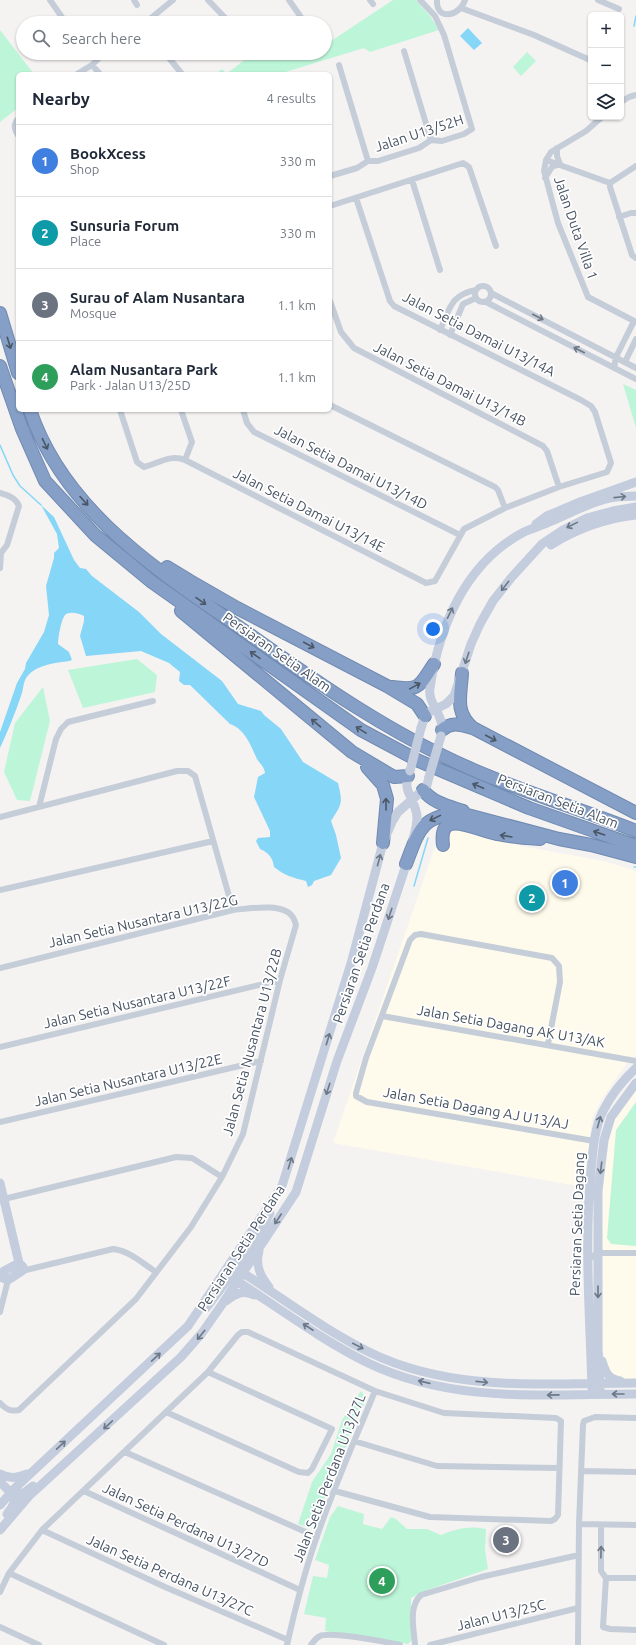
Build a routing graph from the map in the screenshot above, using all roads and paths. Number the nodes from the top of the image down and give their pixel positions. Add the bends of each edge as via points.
1 (50, 0) edge
2 (173, 0) edge
3 (208, 0) edge
4 (289, 0) edge
5 (420, 0) edge
6 (437, 0) edge
7 (465, 0) edge
8 (598, 0) edge
9 (461, 8) junction
10 (619, 9) dead end
11 (440, 12) junction
12 (61, 16) edge
13 (154, 16) edge
14 (223, 16) edge
15 (300, 16) edge
16 (435, 16) junction
17 (404, 51) dead end
18 (588, 59) edge
19 (97, 60) edge
20 (171, 60) edge
21 (92, 65) junction
22 (338, 65) dead end
23 (80, 72) edge
24 (98, 72) edge
25 (180, 72) edge
26 (636, 95) edge
27 (624, 100) edge
28 (599, 120) edge
29 (16, 121) edge
30 (16, 130) edge
31 (431, 140) junction
32 (557, 148) junction
33 (546, 160) junction
34 (368, 161) junction
35 (560, 164) junction
36 (636, 166) edge
37 (332, 175) edge
38 (545, 178) junction
39 (412, 180) junction
40 (610, 183) junction
41 (356, 198) junction
42 (332, 205) edge
43 (636, 213) edge
44 (619, 217) junction
45 (496, 246) dead end
46 (636, 258) edge
47 (440, 270) dead end
48 (476, 290) junction
49 (491, 293) junction
50 (476, 298) junction
51 (486, 302) junction
52 (515, 305) junction
53 (332, 307) edge
54 (0, 313) edge
55 (510, 314) junction
56 (635, 321) edge
57 (440, 330) junction
58 (450, 335) junction
59 (636, 339) edge
60 (616, 357) junction
61 (625, 362) junction
62 (0, 366) edge
63 (16, 366) edge
64 (614, 368) junction
65 (636, 368) edge
66 (636, 379) edge
67 (332, 406) edge
68 (16, 412) edge
69 (16, 412) edge
70 (31, 412) edge
71 (121, 412) edge
72 (182, 412) edge
73 (244, 412) edge
74 (185, 460) junction
75 (636, 482) edge
76 (558, 487) junction
77 (0, 493) edge
78 (636, 496) edge
79 (636, 507) edge
80 (505, 508) junction
81 (636, 516) edge
82 (105, 525) junction
83 (525, 532) junction
84 (460, 535) junction
85 (0, 553) edge
86 (530, 557) junction
87 (0, 568) edge
88 (152, 582) junction
89 (434, 664) junction
90 (462, 673) junction
91 (387, 686) junction
92 (154, 701) dead end
93 (436, 709) junction
94 (425, 716) junction
95 (473, 728) junction
96 (442, 733) junction
97 (352, 752) junction
98 (409, 773) junction
99 (423, 790) junction
100 (412, 801) junction
101 (39, 807) junction
102 (636, 813) edge
103 (0, 817) edge
104 (486, 819) junction
105 (636, 830) edge
106 (559, 839) junction
107 (213, 841) junction
108 (384, 843) junction
109 (443, 845) dead end
110 (636, 846) edge
111 (636, 857) edge
112 (406, 864) junction
113 (0, 890) edge
114 (233, 910) junction
115 (291, 915) joint
116 (0, 968) edge
117 (280, 980) junction
118 (382, 1016) junction
119 (548, 1044) junction
120 (0, 1047) edge
121 (261, 1061) junction
122 (636, 1061) edge
123 (636, 1068) edge
124 (636, 1083) edge
125 (0, 1122) edge
126 (594, 1141) junction
127 (222, 1177) junction
128 (0, 1183) edge
129 (282, 1186) junction
130 (4, 1199) junction
131 (588, 1244) junction
132 (260, 1246) junction
133 (597, 1253) junction
134 (636, 1253) edge
135 (587, 1261) junction
136 (21, 1267) junction
137 (156, 1272) junction
138 (3, 1275) edge
139 (238, 1275) junction
140 (272, 1292) junction
141 (267, 1300) junction
142 (223, 1303) junction
143 (0, 1312) edge
144 (188, 1326) junction
145 (594, 1348) junction
146 (208, 1372) junction
147 (632, 1383) edge
148 (552, 1384) junction
149 (596, 1384) junction
150 (375, 1391) junction
151 (596, 1394) junction
152 (636, 1394) edge
153 (0, 1403) edge
154 (166, 1412) junction
155 (636, 1418) edge
156 (354, 1441) junction
157 (125, 1452) junction
158 (68, 1461) junction
159 (559, 1468) junction
160 (581, 1471) junction
161 (32, 1472) junction
162 (636, 1472) edge
163 (0, 1474) edge
164 (0, 1482) edge
165 (84, 1491) junction
166 (335, 1491) junction
167 (14, 1493) junction
168 (0, 1505) edge
169 (0, 1522) edge
170 (579, 1524) junction
171 (601, 1525) junction
172 (636, 1525) edge
173 (0, 1530) edge
174 (42, 1530) junction
175 (316, 1537) junction
176 (578, 1555) junction
177 (9, 1574) junction
178 (606, 1578) junction
179 (636, 1578) edge
180 (300, 1590) junction
181 (0, 1592) edge
182 (578, 1608) junction
183 (0, 1627) edge
184 (636, 1630) edge
185 (287, 1643) edge
186 (39, 1645) edge
187 (164, 1645) edge
188 (311, 1645) edge
189 (400, 1645) edge
190 (415, 1645) edge
191 (430, 1645) edge
192 (578, 1645) edge

1 - 12 street
2 - 13 street
3 - 14 street
4 - 15 street
5 - 16 street
6 - 11 street
7 - 9 street
8 - 10 street
9 - 11 street via 451,14
9 - 18 street via 534,35
11 - 16 street
16 - 31 street, Jalan U13/52H via 444,34 472,129 442,140
17 - 31 street
19 - 21 street
20 - 25 street
21 - 23 street
21 - 24 street
22 - 34 street
26 - 27 street
28 - 32 street, Jalan Duta Villa 1 via 586,131
29 - 30 street
31 - 34 street, Jalan U13/52H via 419,148 378,161
32 - 33 street, Jalan Duta Villa 1
32 - 35 street
33 - 35 street
33 - 38 street, Jalan Duta Villa 1
34 - 37 street, Jalan U13/52H via 357,168
35 - 38 street via 552,167
35 - 40 street
36 - 40 street
38 - 56 street, Jalan Duta Villa 1 via 558,223 588,296
39 - 41 street
39 - 45 street via 460,163 466,164
39 - 47 street
40 - 44 street
41 - 42 street
41 - 57 street, Jalan Setia Damai U13/14A via 390,301 394,306
43 - 44 street
44 - 46 street via 632,255
48 - 49 street via 484,286 489,288
48 - 50 street
48 - 57 street via 458,295
49 - 51 street via 490,299
49 - 52 street
50 - 51 street via 480,302
50 - 58 street via 463,304
51 - 55 street
52 - 55 street via 511,307
52 -> 60 street
53 - 76 street, Jalan Setia Damai U13/14B via 341,332 354,348 543,446 547,451
54 -> 63 highway
64 -> 55 street
56 - 60 street
57 - 58 street, Jalan Setia Damai U13/14A
58 - 76 street, Jalan Setia Damai U13/14A via 591,406 611,463 607,472
59 - 61 street
60 - 61 street
60 - 64 street
61 - 65 street
62 - 69 highway, Persiaran Setia Alam
64 - 66 street
67 - 80 street via 494,487 498,490
68 - 88 highway, Persiaran Setia Alam via 45,481 95,535
70 -> 82 highway, Persiaran Setia Alam via 49,452 64,476
71 - 74 street via 137,462 144,467 171,457
72 - 74 street via 192,442
73 - 84 street, Jalan Setia Damai U13/14D via 247,423 254,432
74 - 84 street, Jalan Setia Damai U13/14E via 422,582 435,582
75 - 83 street via 547,516
76 - 80 street
77 - 85 street via 17,501 18,510 7,545
83 -> 78 street via 606,499
79 -> 86 street via 587,518 542,544
80 - 84 street via 464,529
81 - 86 street via 601,522 558,540
82 -> 91 highway via 190,581 237,608
82 -> 105 highway, Persiaran Setia Alam via 144,559 294,666 349,704 407,738 499,781
89 -> 83 street via 449,616 468,581 499,548
85 - 87 street
86 -> 90 street via 493,601 471,644
97 -> 88 highway via 174,606
110 -> 88 highway, Persiaran Setia Alam via 529,808 419,761 361,730
91 -> 89 highway via 409,689 416,687
89 - 93 street via 429,690
90 - 93 street via 454,696
90 - 95 highway via 460,710
91 - 94 highway via 417,704
92 - 101 street via 68,722 56,739
93 - 94 street
93 - 96 street via 440,715
94 - 98 street, Persiaran Setia Perdana, bridge
95 - 96 highway via 451,724
95 -> 102 highway
96 - 99 street, bridge via 427,785
97 - 98 highway via 394,777
108 -> 97 highway via 387,798 384,786
98 - 100 street, Persiaran Setia Perdana via 406,790
99 - 100 street, Persiaran Setia Perdana
99 - 104 highway via 437,802
100 - 108 street, Persiaran Setia Perdana via 398,812
100 - 112 street, Persiaran Setia Perdana via 417,817
101 - 103 street
101 - 107 street via 177,770 188,771 195,776
104 - 106 highway
104 -> 112 highway via 460,813 444,814 432,819 418,834
106 -> 109 highway via 522,838 454,824 446,827 443,832
106 - 111 highway
107 - 113 street
107 - 114 street
129 -> 108 street, Persiaran Setia Perdana via 350,968
112 -> 132 street, Persiaran Setia Perdana via 372,968 337,1061 296,1192
114 - 115 street, Jalan Setia Nusantara U13/22G via 266,907 284,910
114 - 116 street, Jalan Setia Nusantara U13/22G
115 - 117 street, Jalan Setia Nusantara U13/22B via 296,924
117 - 120 street, Jalan Setia Nusantara U13/22F
117 - 121 street, Jalan Setia Nusantara U13/22B
118 - 119 street, Jalan Setia Dagang AK U13/AK
118 - 119 street via 410,940 421,934 552,958 559,966 560,982
118 - 126 street, Jalan Setia Dagang AJ U13/AJ via 366,1058 356,1096 367,1102
119 - 122 street, Jalan Setia Dagang AK U13/AK
121 - 125 street, Jalan Setia Nusantara U13/22E
121 - 127 street, Jalan Setia Nusantara U13/22B via 244,1134
126 -> 123 street, Persiaran Setia Dagang via 602,1112
124 -> 133 street, Persiaran Setia Dagang via 611,1116 604,1140 598,1191
126 - 131 street, Persiaran Setia Dagang via 589,1189
127 - 130 street via 192,1158 176,1157
127 - 137 street, Jalan Setia Nusantara U13/22B via 191,1227
128 - 130 street
129 - 139 street
129 - 144 street, Persiaran Setia Perdana
130 - 136 street
131 - 133 street
131 - 135 street, Persiaran Setia Dagang
132 - 139 street, Persiaran Setia Perdana
132 - 140 street via 257,1258 258,1271
133 - 134 street
133 - 135 street
133 -> 145 street, Persiaran Setia Dagang
135 - 145 street, Persiaran Setia Dagang
136 - 137 street via 122,1250
136 - 138 street
137 - 153 street, Jalan Setia Nusantara U13/22B via 136,1298 19,1410 6,1409
138 - 143 street
139 - 140 street
139 - 141 street
139 - 142 street, Persiaran Setia Perdana
139 - 144 street via 202,1315
140 -> 148 street via 339,1335 399,1364 476,1382
141 - 142 street via 240,1292
151 -> 141 street via 491,1394 454,1390 413,1380 343,1350
142 -> 158 street, Persiaran Setia Perdana via 181,1357
161 -> 144 street, Persiaran Setia Perdana
145 - 147 street via 606,1375 611,1379
145 - 148 street via 583,1378
145 - 149 street, Persiaran Setia Dagang
146 - 150 street via 238,1335 248,1332
146 - 154 street
146 - 154 street via 332,1429 312,1469 308,1473 299,1472
147 - 149 street
148 - 149 street
149 - 151 street, Persiaran Setia Dagang
150 - 156 street, Jalan Setia Perdana U13/27L
150 - 159 street, Jalan Setia Perdana U13/27L via 444,1413 558,1418 561,1423
152 -> 151 street
154 - 157 street
155 - 160 street via 595,1417 584,1420
156 - 159 street via 437,1466
156 - 166 street, Jalan Setia Perdana U13/27L
157 - 165 street
157 - 175 street
158 - 167 street via 53,1469 25,1492
158 - 173 street, Persiaran Setia Perdana via 29,1496
159 - 166 street, Jalan Setia Perdana U13/27L via 558,1515 551,1521 430,1517
160 - 162 street
160 - 170 street
161 - 163 street via 19,1478 8,1478
161 - 167 street, Persiaran Setia Perdana
163 - 167 street
164 - 167 street
165 - 174 street
165 - 180 street, Jalan Setia Perdana U13/27D
166 - 175 street, Jalan Setia Perdana U13/27L
167 - 168 street, Persiaran Setia Perdana
167 - 169 street via 12,1507
170 - 171 street
170 - 176 street
171 - 172 street
178 -> 171 street via 600,1571
174 - 177 street
174 - 185 street, Jalan Setia Perdana U13/27C
175 - 180 street, Jalan Setia Perdana U13/27L
176 - 182 street
176 - 190 street via 481,1577 420,1595 415,1600 413,1610
177 - 181 street
177 - 187 street
178 - 179 street
178 - 184 street via 603,1627
180 - 185 street, Jalan Setia Perdana U13/27L
182 - 191 street, Jalan U13/25C
182 - 192 street
183 - 186 street
188 - 189 street via 320,1636 334,1635

